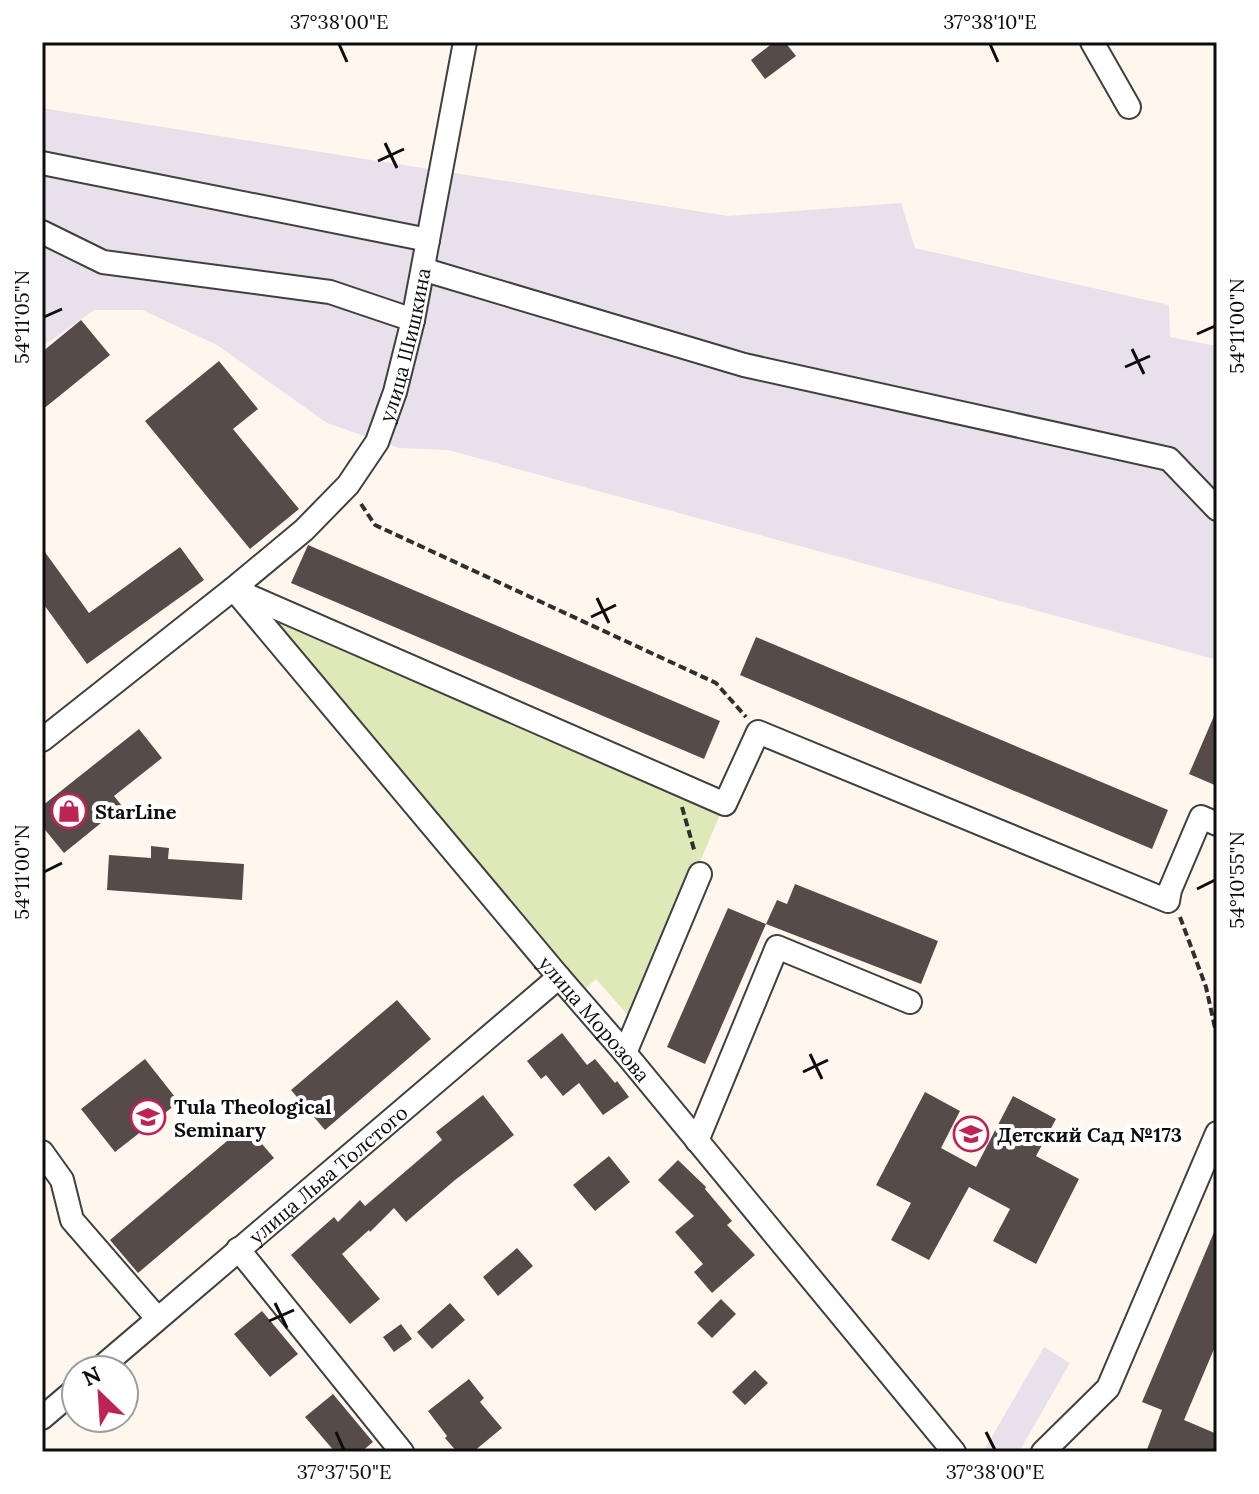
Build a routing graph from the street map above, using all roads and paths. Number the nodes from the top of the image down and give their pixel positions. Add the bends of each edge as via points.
1 (465, 42) edge
2 (1092, 42) edge
3 (1129, 107) dead end
4 (42, 163) edge
5 (42, 232) edge
6 (428, 240) junction
7 (424, 267) junction
8 (413, 320) junction
9 (348, 485) junction
10 (1217, 509) edge
11 (233, 589) junction
12 (758, 732) junction
13 (42, 740) edge
14 (675, 782) junction
15 (1217, 824) edge
16 (700, 874) joint
17 (1170, 890) junction
18 (559, 977) junction
19 (910, 1002) dead end
20 (1217, 1037) edge
21 (625, 1053) junction
22 (1217, 1133) edge
23 (697, 1141) junction
24 (42, 1152) edge
25 (1209, 1175) edge
26 (238, 1249) junction
27 (157, 1318) junction
28 (116, 1354) edge
29 (60, 1403) edge
30 (42, 1418) edge
31 (1050, 1450) edge
32 (402, 1452) edge
33 (954, 1452) edge

1 - 6 street, улица Шишкина
2 - 3 street
4 - 6 street
5 - 8 street via 103,262 330,292
6 - 7 street, улица Шишкина
7 - 8 street, улица Шишкина
7 - 10 street via 744,365 1169,459
8 - 9 street, улица Шишкина via 377,442
9 - 11 street, улица Шишкина
9 - 12 path via 375,525 716,683
11 - 13 street, улица Шишкина
11 - 14 street
11 - 18 street, улица Морозова
12 - 14 street via 725,804
12 - 17 street via 1168,901
14 - 16 path
15 - 17 street via 1201,817
16 - 21 street
17 - 20 path via 1206,987
18 - 21 street, улица Морозова
18 - 26 street, улица Льва Толстого
19 - 23 street via 777,947
21 - 23 street, улица Морозова
22 - 25 street
23 - 33 street, улица Морозова
24 - 27 street via 62,1180 72,1220
25 - 31 street via 1108,1388
26 - 27 street, улица Льва Толстого
26 - 32 street
27 - 28 street, улица Льва Толстого
29 - 30 street

